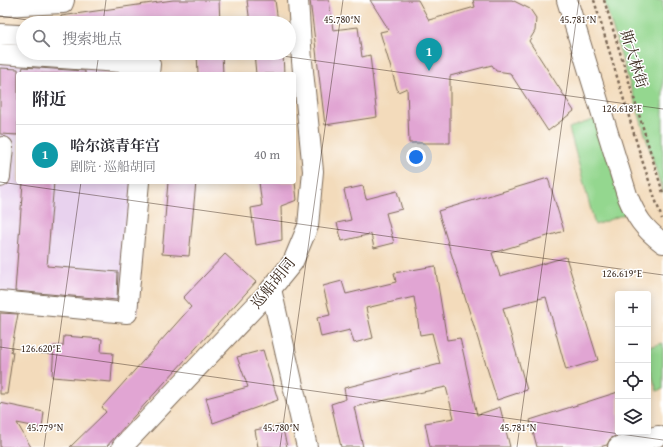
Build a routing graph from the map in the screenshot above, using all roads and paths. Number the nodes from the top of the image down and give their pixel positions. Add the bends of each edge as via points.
1 (298, 0) edge
2 (567, 0) edge
3 (594, 0) edge
4 (604, 0) edge
5 (63, 1) edge
6 (0, 6) edge
7 (0, 54) edge
8 (16, 55) edge
9 (90, 60) edge
10 (149, 72) edge
11 (3, 147) dead end
12 (0, 177) edge
13 (139, 184) edge
14 (663, 193) edge
15 (663, 224) edge
16 (663, 243) edge
17 (271, 289) junction
18 (0, 301) edge
19 (658, 436) dead end
20 (122, 447) edge
21 (307, 447) edge
22 (618, 447) edge

1 - 17 street, 巡船胡同 via 313,170 308,226 293,262
2 - 16 street via 627,195 635,215 647,230
3 - 15 path
4 - 14 path, 斯大林街
5 - 6 street
7 - 8 street
9 - 10 street via 150,64
11 - 12 street
13 - 18 street via 127,313
17 - 20 street, 巡船胡同
17 - 21 street
19 - 22 street

